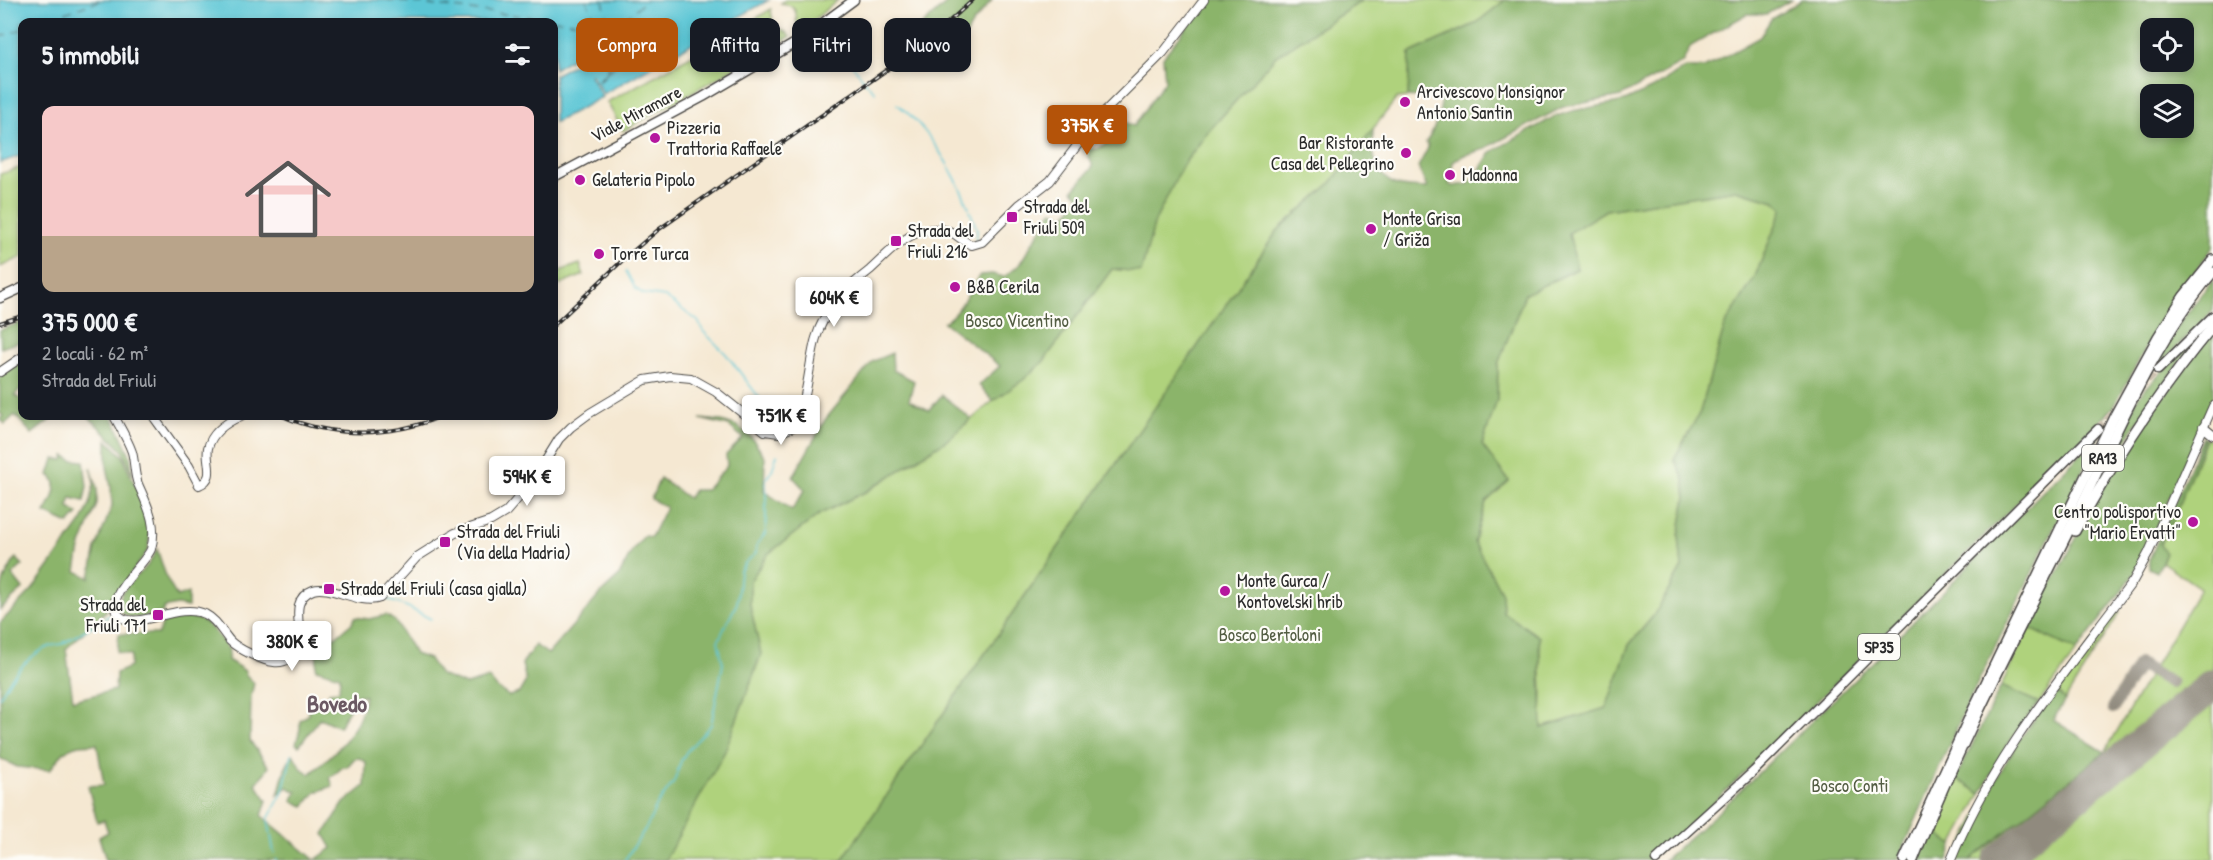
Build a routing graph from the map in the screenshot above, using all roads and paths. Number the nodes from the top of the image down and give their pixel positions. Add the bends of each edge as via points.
1 (854, 0) edge
2 (1204, 0) edge
3 (558, 175) edge
4 (2213, 252) edge
5 (2213, 260) edge
6 (2213, 272) edge
7 (2197, 279) junction
8 (18, 290) edge
9 (18, 296) edge
10 (0, 298) edge
11 (0, 303) edge
12 (2213, 316) edge
13 (2213, 326) edge
14 (18, 360) edge
15 (2158, 370) tunnel mouth
16 (0, 372) edge
17 (2213, 406) edge
18 (116, 420) edge
19 (156, 420) edge
20 (235, 420) edge
21 (2203, 427) junction
22 (2098, 429) tunnel mouth
23 (2213, 435) edge
24 (2024, 622) junction
25 (1656, 860) edge
26 (1904, 860) edge
27 (1913, 860) edge
28 (1951, 860) edge

1 - 3 main road, Viale Miramare via 797,42
2 - 18 main road via 1163,53 1098,118 1056,174 986,239 972,245 950,230 938,229 911,235 840,296 819,331 801,410 793,427 779,433 765,431 716,392 691,378 645,380 571,427 559,439 533,482 506,512 455,533 417,557 380,598 365,599 321,590 309,593 298,614 300,646 287,661 272,662 237,647 212,619 199,612 183,610 132,621 117,612 120,590 148,556 153,535 151,513 138,483 132,454
4 - 7 highway
5 - 7 highway
6 - 24 highway, RA13 via 2186,306 2150,365
7 - 26 highway via 2158,336 2114,417
8 - 10 main road
9 - 11 main road
12 - 15 main road
13 - 24 highway via 2170,380 2100,486
14 - 16 main road
17 - 21 main road
19 - 20 main road via 199,485 209,476 208,451 213,439
21 - 23 main road
21 - 28 main road via 2133,581 2015,740
22 - 25 main road, SP35 via 1754,771
24 - 27 highway, RA13

